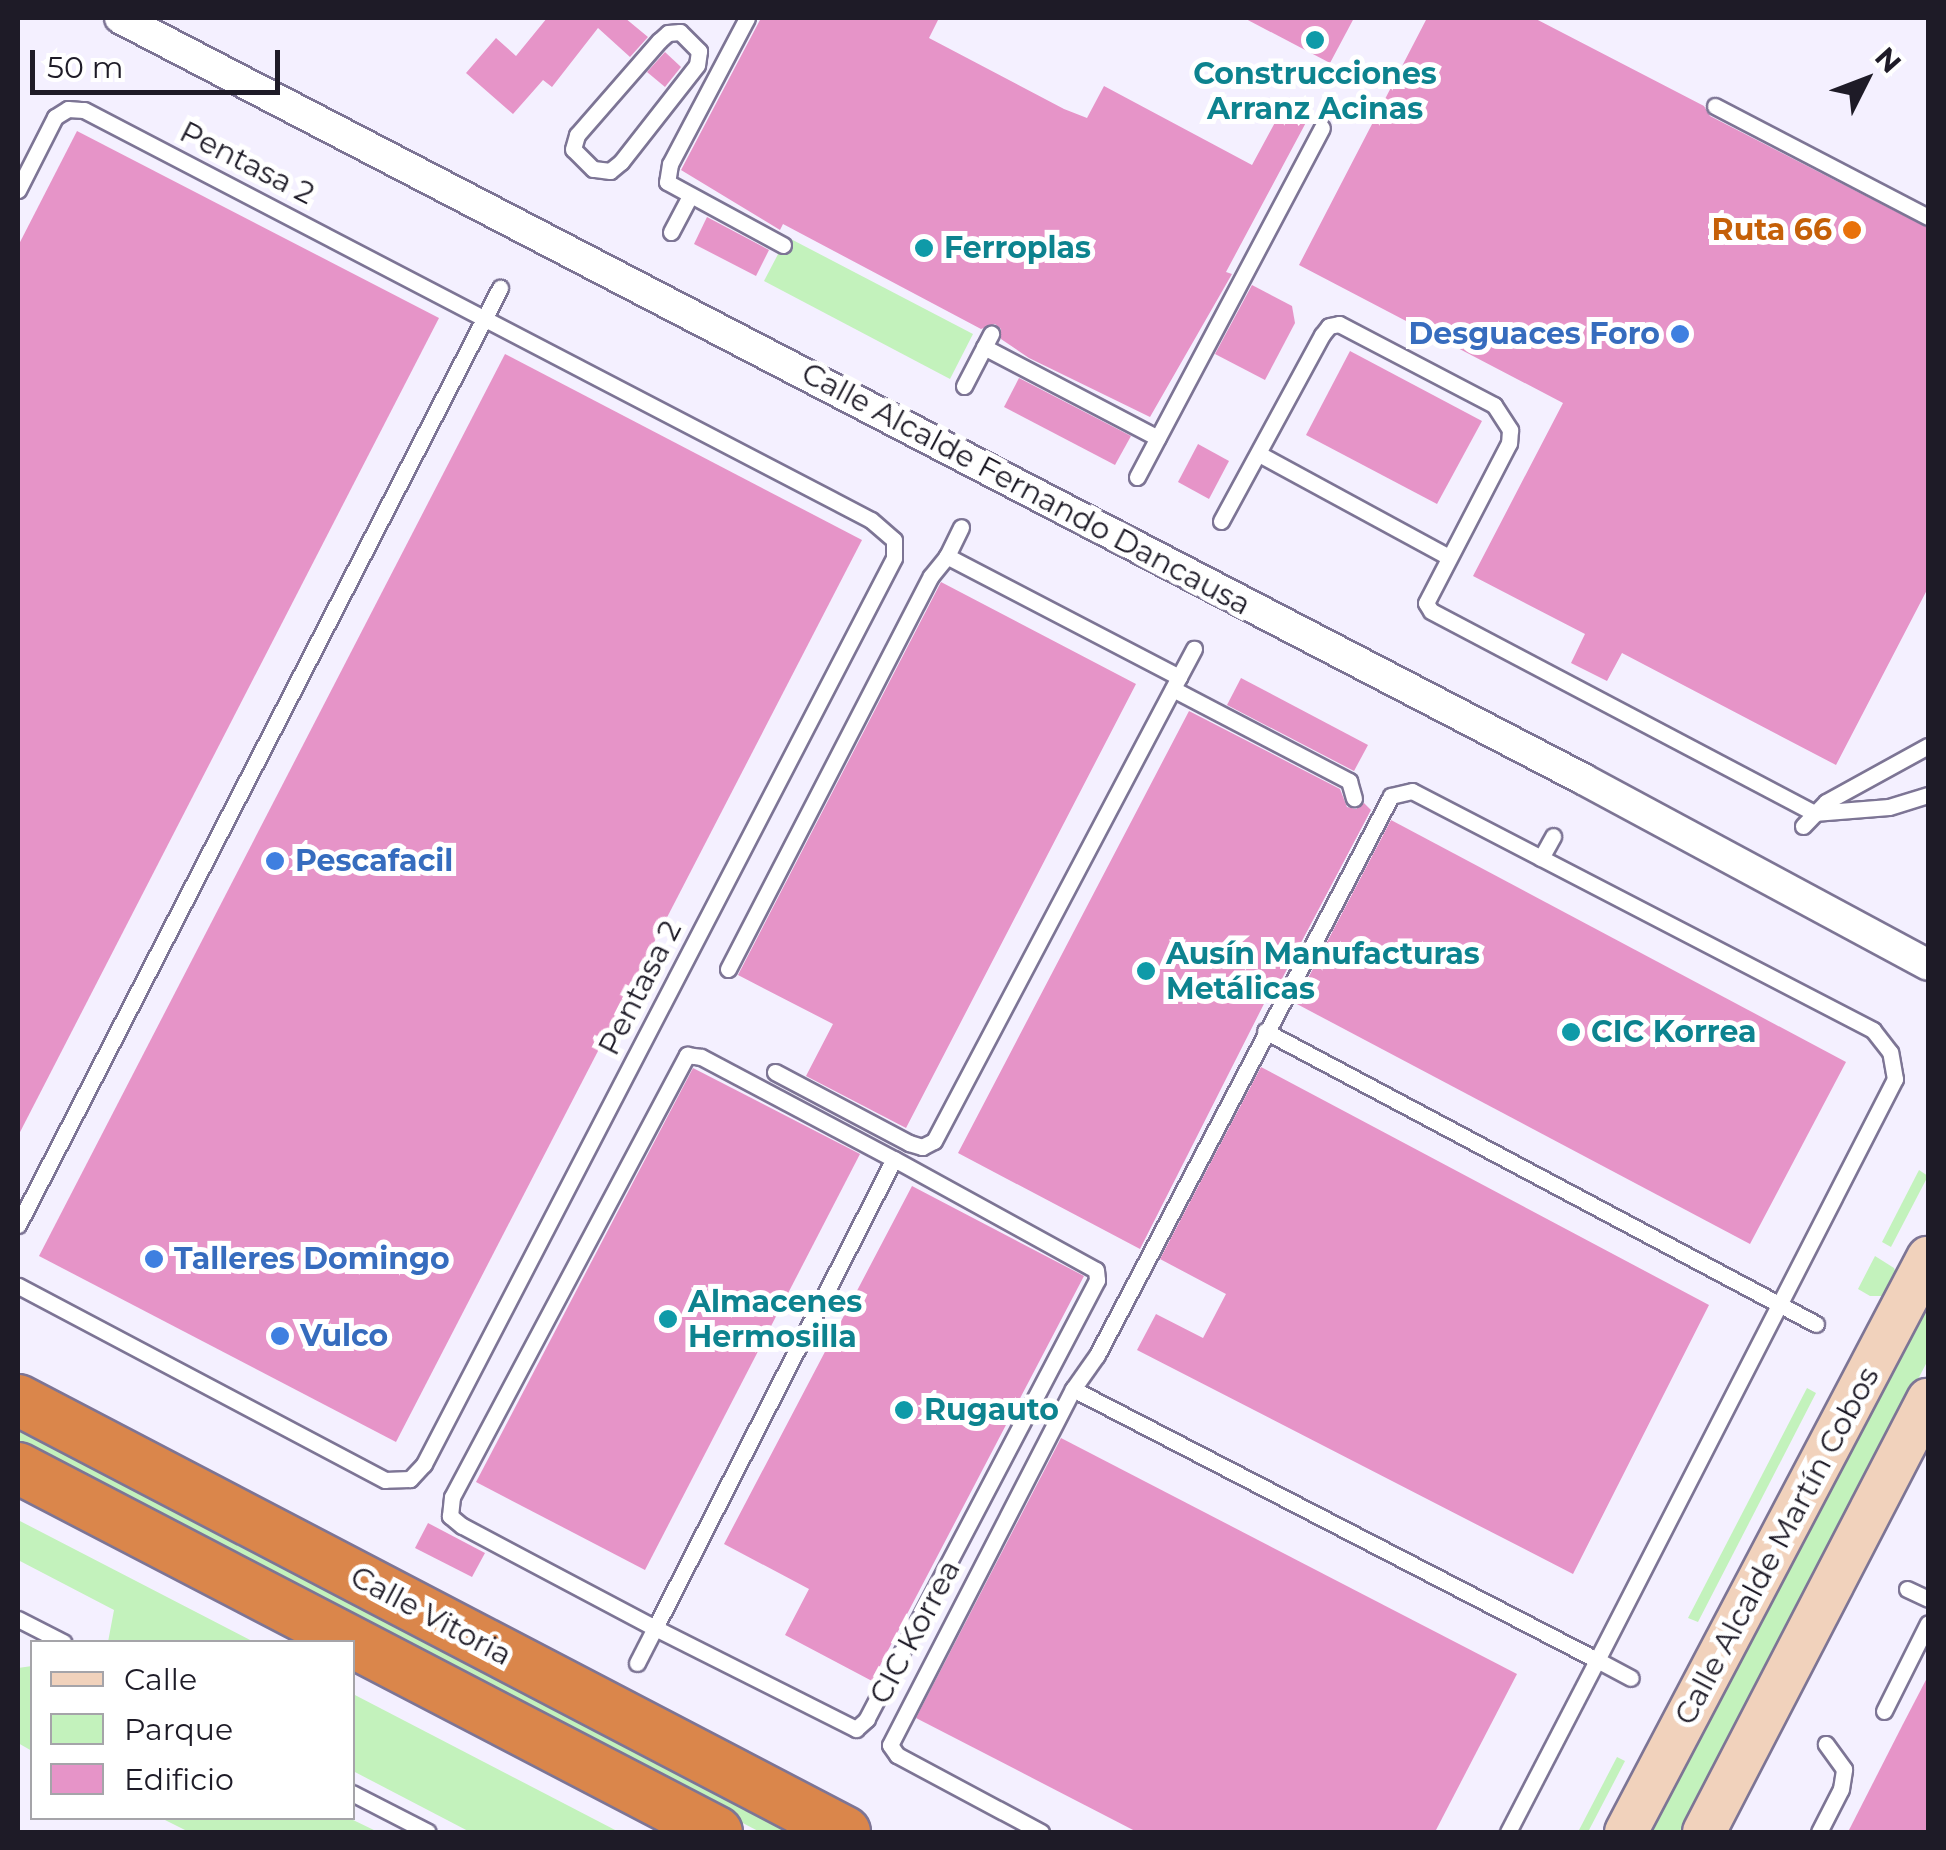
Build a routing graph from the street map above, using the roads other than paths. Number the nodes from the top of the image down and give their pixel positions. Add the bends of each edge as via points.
1 (120, 18) edge
2 (747, 18) edge
3 (1715, 106) dead end
4 (1322, 128) dead end
5 (593, 169) junction
6 (584, 186) dead end
7 (18, 190) edge
8 (690, 196) junction
9 (1928, 217) edge
10 (671, 232) dead end
11 (783, 245) dead end
12 (500, 288) dead end
13 (486, 318) junction
14 (964, 386) dead end
15 (1158, 438) junction
16 (1259, 454) junction
17 (1137, 477) dead end
18 (1221, 521) dead end
19 (962, 527) dead end
20 (947, 556) junction
21 (1449, 557) junction
22 (1194, 649) dead end
23 (1176, 683) junction
24 (1928, 746) edge
25 (1928, 796) edge
26 (1354, 798) dead end
27 (1814, 813) junction
28 (1803, 826) dead end
29 (1553, 836) dead end
30 (1541, 858) junction
31 (1928, 964) edge
32 (728, 968) dead end
33 (1264, 1031) junction
34 (775, 1072) dead end
35 (894, 1159) junction
36 (18, 1225) edge
37 (1928, 1258) edge
38 (18, 1286) edge
39 (1780, 1304) junction
40 (1816, 1324) dead end
41 (1073, 1389) junction
42 (18, 1400) edge
43 (1928, 1400) edge
44 (18, 1468) edge
45 (1907, 1588) dead end
46 (1928, 1600) edge
47 (18, 1619) edge
48 (1928, 1623) edge
49 (655, 1628) junction
50 (58, 1640) edge
51 (348, 1640) edge
52 (355, 1643) edge
53 (1597, 1660) junction
54 (637, 1663) dead end
55 (1631, 1678) dead end
56 (1884, 1711) dead end
57 (1826, 1744) dead end
58 (355, 1795) edge
59 (428, 1832) edge
60 (717, 1832) edge
61 (845, 1832) edge
62 (1041, 1832) edge
63 (1508, 1832) edge
64 (1626, 1832) edge
65 (1704, 1832) edge
66 (1819, 1832) edge

1 - 31 street, Calle Alcalde Fernando Dancausa
2 - 8 lane via 667,172 667,182
3 - 9 lane
4 - 15 lane
5 - 5 lane via 610,171 621,162 697,65 699,52 689,38 668,33 577,135 573,149
5 - 6 lane
7 - 13 lane, Pentasa 2 via 55,117 84,110
8 - 10 lane
8 - 11 lane
12 - 13 lane
13 - 36 lane
13 - 38 lane, Pentasa 2 via 872,520 894,540 894,558 424,1464 410,1479 386,1480
14 - 15 lane via 988,340
15 - 17 lane
16 - 18 lane
16 - 21 lane
16 - 21 lane via 1329,326 1339,324 1494,405 1504,415 1509,443
19 - 20 lane
20 - 23 lane
20 - 32 lane
21 - 27 lane via 1426,603 1436,615
22 - 23 lane
23 - 26 lane via 1349,781
23 - 34 lane via 934,1141 922,1147 909,1143
24 - 27 lane
25 - 27 lane via 1889,807
27 - 28 lane
29 - 30 lane
30 - 33 lane, CIC Korrea via 1412,791 1391,796
30 - 39 lane via 1873,1030 1890,1052 1895,1079
33 - 39 lane
33 - 41 lane, CIC Korrea via 1097,1355
35 - 49 lane
35 - 49 lane via 1085,1261 1097,1280 867,1719 856,1728
35 - 49 lane via 687,1055 452,1497 450,1516 462,1526
37 - 64 main road, Calle Alcalde Martín Cobos
39 - 40 lane
39 - 53 lane
41 - 53 lane
41 - 62 lane, CIC Korrea via 890,1746 896,1756
42 - 61 highway, Calle Vitoria
43 - 65 main road
44 - 51 highway, Calle Vitoria
45 - 46 lane
47 - 50 lane
48 - 56 lane
49 - 54 lane
52 - 60 highway, Calle Vitoria
53 - 55 lane
53 - 63 lane
57 - 66 lane via 1844,1768
58 - 59 lane

